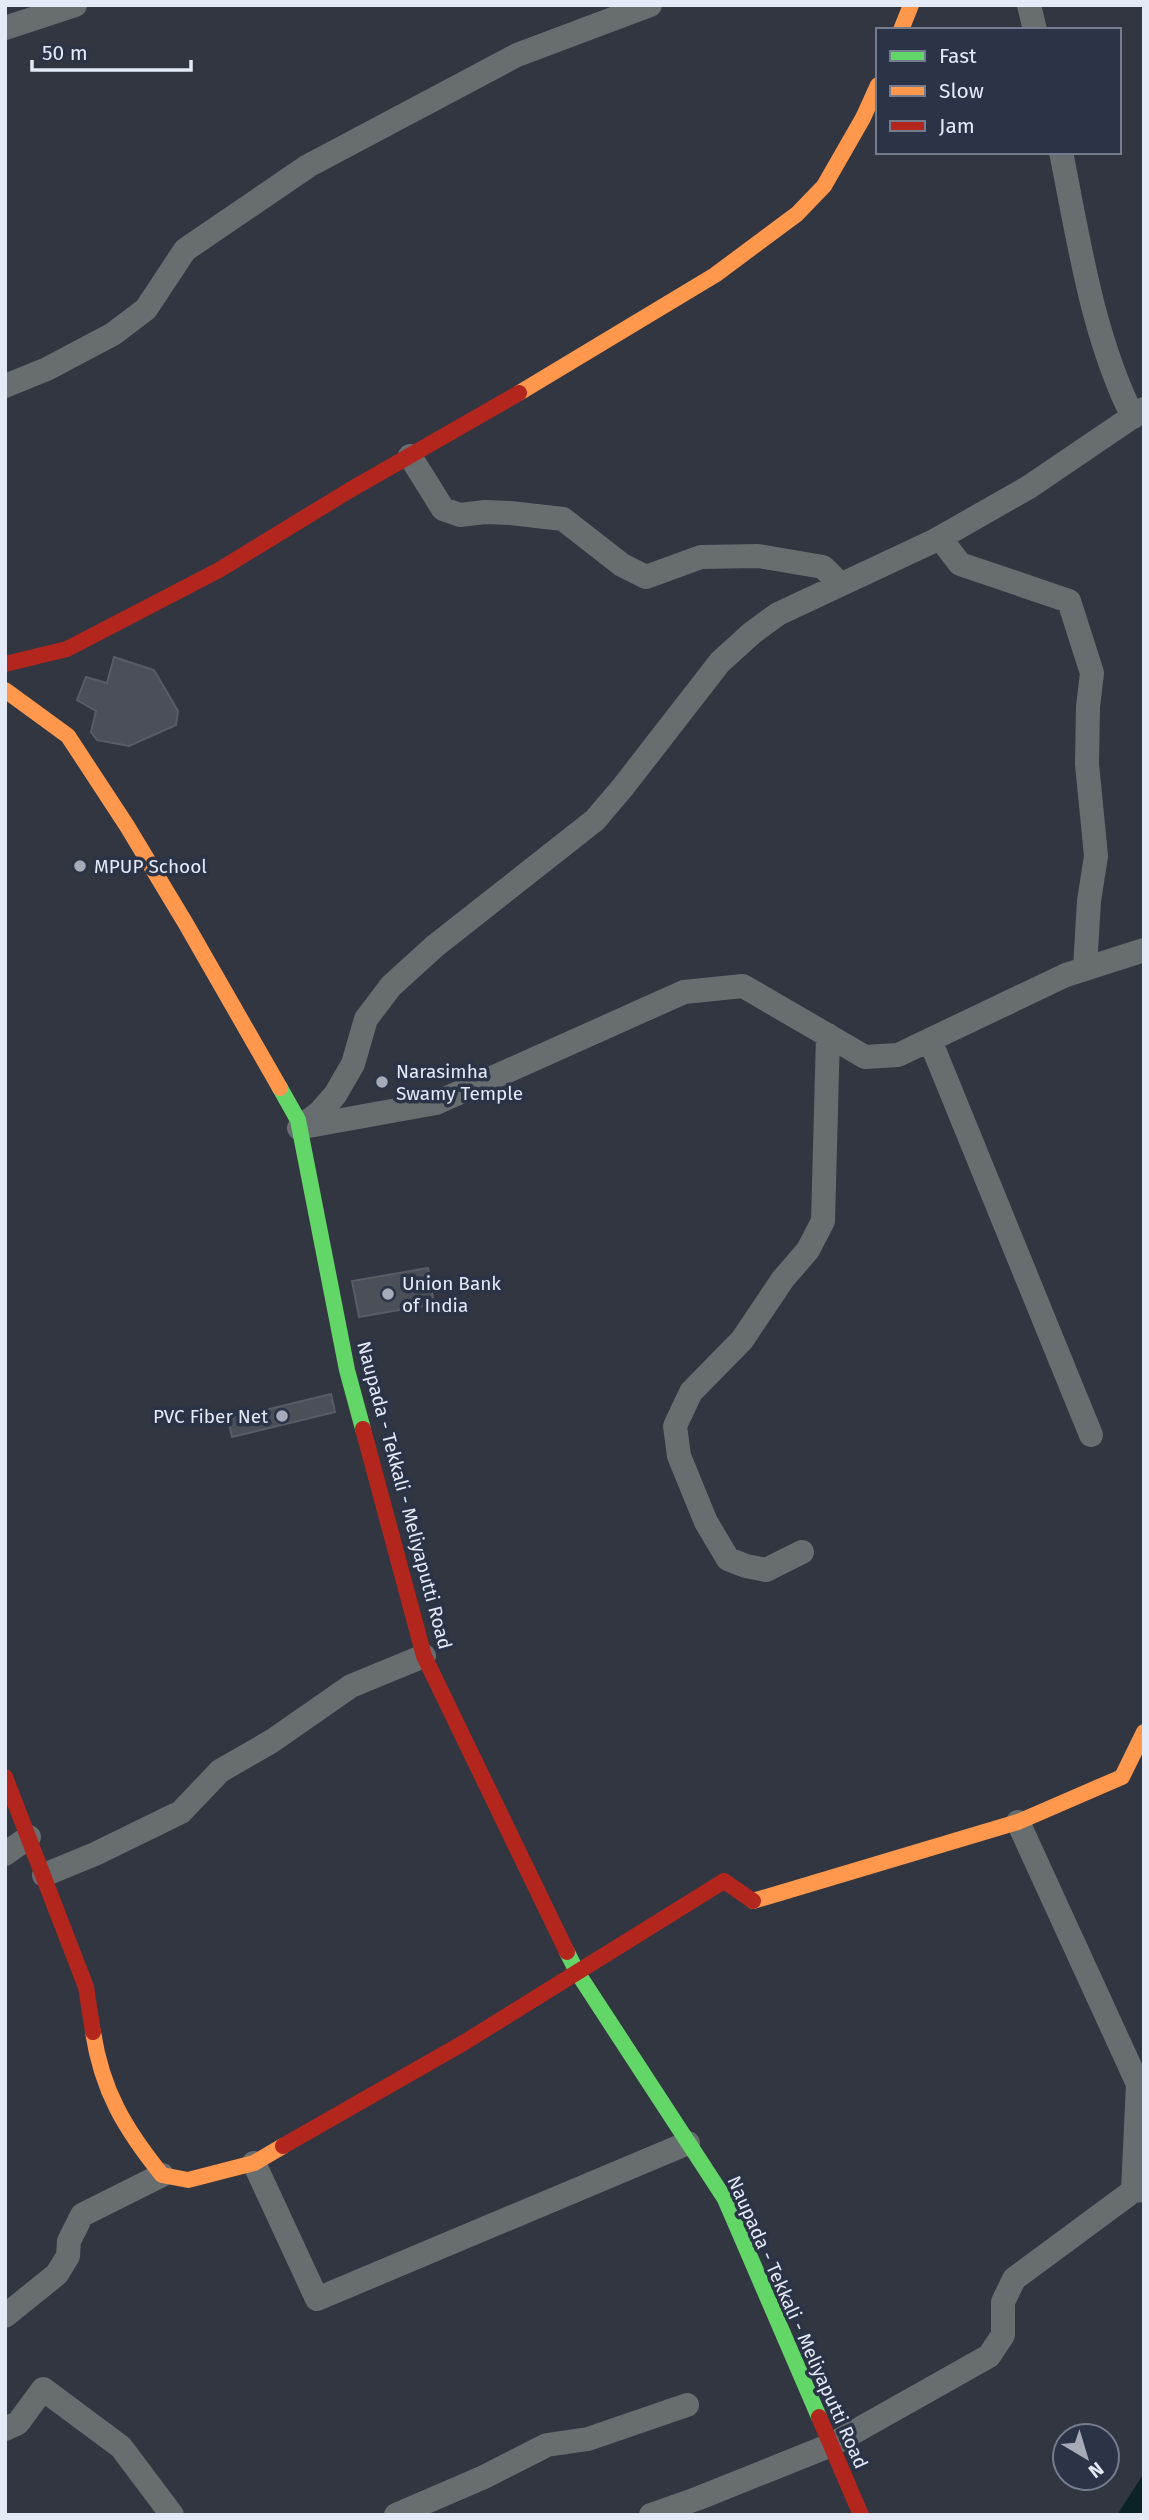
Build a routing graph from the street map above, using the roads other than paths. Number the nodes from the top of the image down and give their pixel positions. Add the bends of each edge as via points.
1 (75, 5) edge
2 (650, 5) edge
3 (911, 5) edge
4 (1029, 5) edge
5 (5, 28) edge
6 (902, 28) edge
7 (1035, 28) edge
8 (876, 89) edge
9 (1061, 154) edge
10 (5, 386) edge
11 (1140, 413) edge
12 (410, 456) junction
13 (940, 538) junction
14 (840, 584) junction
15 (5, 643) edge
16 (8, 664) edge
17 (5, 690) edge
18 (1144, 950) edge
19 (1085, 968) junction
20 (828, 1035) junction
21 (930, 1040) junction
22 (299, 1128) junction
23 (1091, 1435) dead end
24 (802, 1552) dead end
25 (424, 1656) junction
26 (1144, 1732) edge
27 (5, 1777) edge
28 (1133, 1778) edge
29 (1018, 1822) junction
30 (29, 1837) junction
31 (5, 1854) edge
32 (44, 1875) junction
33 (577, 1972) junction
34 (688, 2143) junction
35 (254, 2163) junction
36 (162, 2175) junction
37 (1138, 2190) edge
38 (5, 2316) edge
39 (687, 2405) dead end
40 (5, 2429) edge
41 (831, 2445) junction
42 (172, 2515) edge
43 (396, 2515) edge
44 (651, 2515) edge
45 (861, 2515) edge

1 - 5 street
2 - 10 street via 517,55 308,166 185,250 146,309 113,334
3 - 6 main road
4 - 7 street
8 - 12 main road via 824,186 797,214 715,275
9 - 11 street via 1106,353
11 - 13 street via 1029,487
12 - 14 street via 443,509 460,515 485,512 563,519 622,565 646,577 701,557 758,556 823,567
12 - 16 main road via 219,570 108,629 67,649
13 - 14 street
13 - 19 street via 960,564 1069,601 1092,673 1087,764 1096,856
14 - 22 street via 778,614 752,633 720,662 595,820 391,986 366,1019 353,1064 335,1095
15 - 16 main road
17 - 22 main road, Naupada - Tekkali - Meliyaputti Road via 68,736 186,924
18 - 19 street
19 - 21 street
20 - 21 street via 865,1057 898,1055
20 - 22 street via 743,986 684,992 436,1103
20 - 24 street via 823,1221 808,1250 742,1340 691,1392 674,1426 679,1457 728,1559 766,1570
21 - 23 street
22 - 25 main road, Naupada - Tekkali - Meliyaputti Road via 347,1370
25 - 32 street via 351,1686 220,1771 181,1812
25 - 33 main road, Naupada - Tekkali - Meliyaputti Road
26 - 28 main road
27 - 30 main road
28 - 29 main road
29 - 33 main road via 753,1901 724,1881
29 - 37 street via 1138,2084
30 - 31 street
30 - 32 main road
32 - 36 main road via 86,1987 98,2063 134,2140
33 - 34 main road, Naupada - Tekkali - Meliyaputti Road
33 - 35 main road
34 - 35 street via 317,2299
34 - 41 main road, Naupada - Tekkali - Meliyaputti Road via 725,2199
35 - 36 main road via 188,2180
36 - 38 street via 82,2215 57,2274
37 - 41 street via 1014,2279 1003,2302 1003,2335 989,2356
39 - 43 street via 588,2439 547,2445
40 - 42 street via 18,2423 43,2389 121,2447
41 - 44 street
41 - 45 main road, Naupada - Tekkali - Meliyaputti Road

